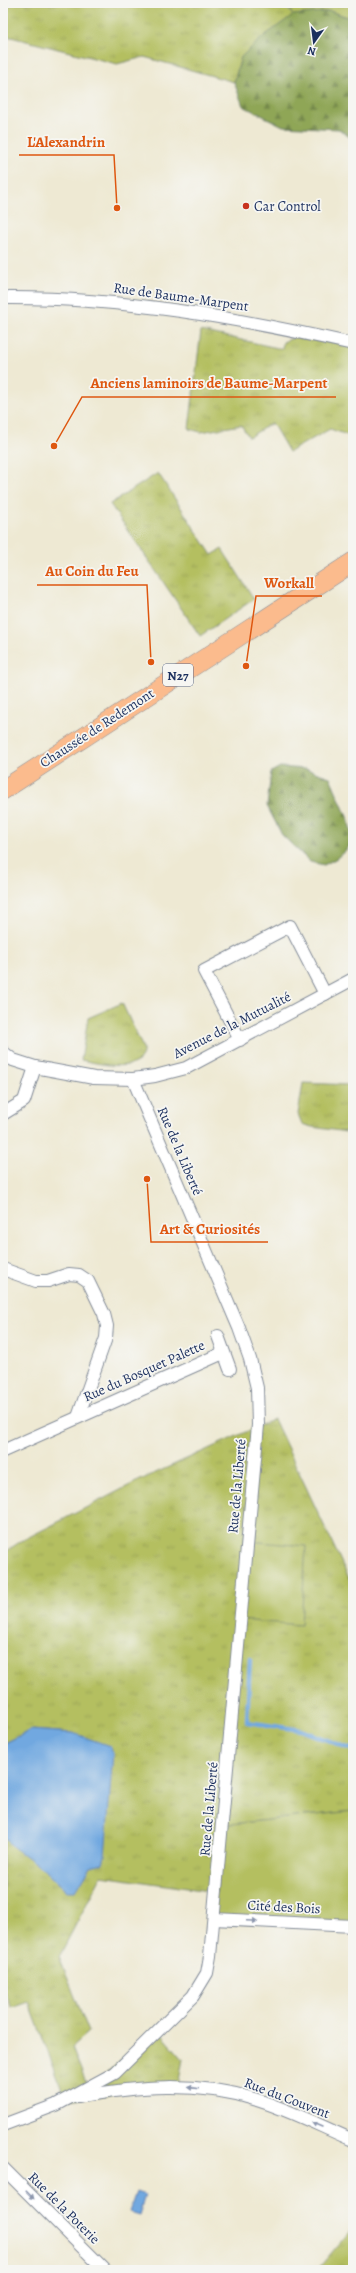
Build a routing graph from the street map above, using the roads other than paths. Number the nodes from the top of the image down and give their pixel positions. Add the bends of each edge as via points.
1 (3, 298) edge
2 (353, 344) edge
3 (353, 562) edge
4 (3, 790) edge
5 (353, 979) edge
6 (325, 994) junction
7 (240, 1040) junction
8 (3, 1052) edge
9 (35, 1067) junction
10 (133, 1079) junction
11 (3, 1114) edge
12 (3, 1269) edge
13 (218, 1336) dead end
14 (223, 1352) junction
15 (230, 1369) dead end
16 (78, 1417) junction
17 (3, 1452) edge
18 (214, 1919) junction
19 (353, 1926) edge
20 (66, 2100) junction
21 (3, 2125) edge
22 (353, 2140) edge
23 (3, 2168) edge
24 (105, 2270) edge

1 - 2 street, Rue de Baume-Marpent via 66,298 140,304 226,317
3 - 4 main road, Chaussée de Redemont / N27
5 - 6 street, Avenue de la Mutualité
6 - 7 street, Avenue de la Mutualité
6 - 7 street via 290,926 204,971
7 - 10 street, Avenue de la Mutualité via 186,1068
8 - 9 street, Avenue de la Mutualité via 13,1060
9 - 10 street, Avenue de la Mutualité via 94,1078
9 - 11 street via 24,1101
10 - 18 street, Rue de la Liberté via 239,1328 257,1388 258,1425
12 - 16 street, Rue du Bosquet Palette via 36,1281 48,1281 69,1274 88,1281 104,1314 107,1332
13 - 14 street
14 - 15 street
14 - 16 street, Rue du Bosquet Palette
16 - 17 street, Rue du Bosquet Palette
18 -> 19 street, Cité des Bois
18 - 20 street, Rue du Couvent via 209,1965 201,1984 192,1996 114,2073
20 - 21 street, Rue du Couvent
22 -> 20 street, Rue du Couvent via 255,2099 234,2093 157,2086 114,2090
23 -> 24 street, Rue de la Poterie

